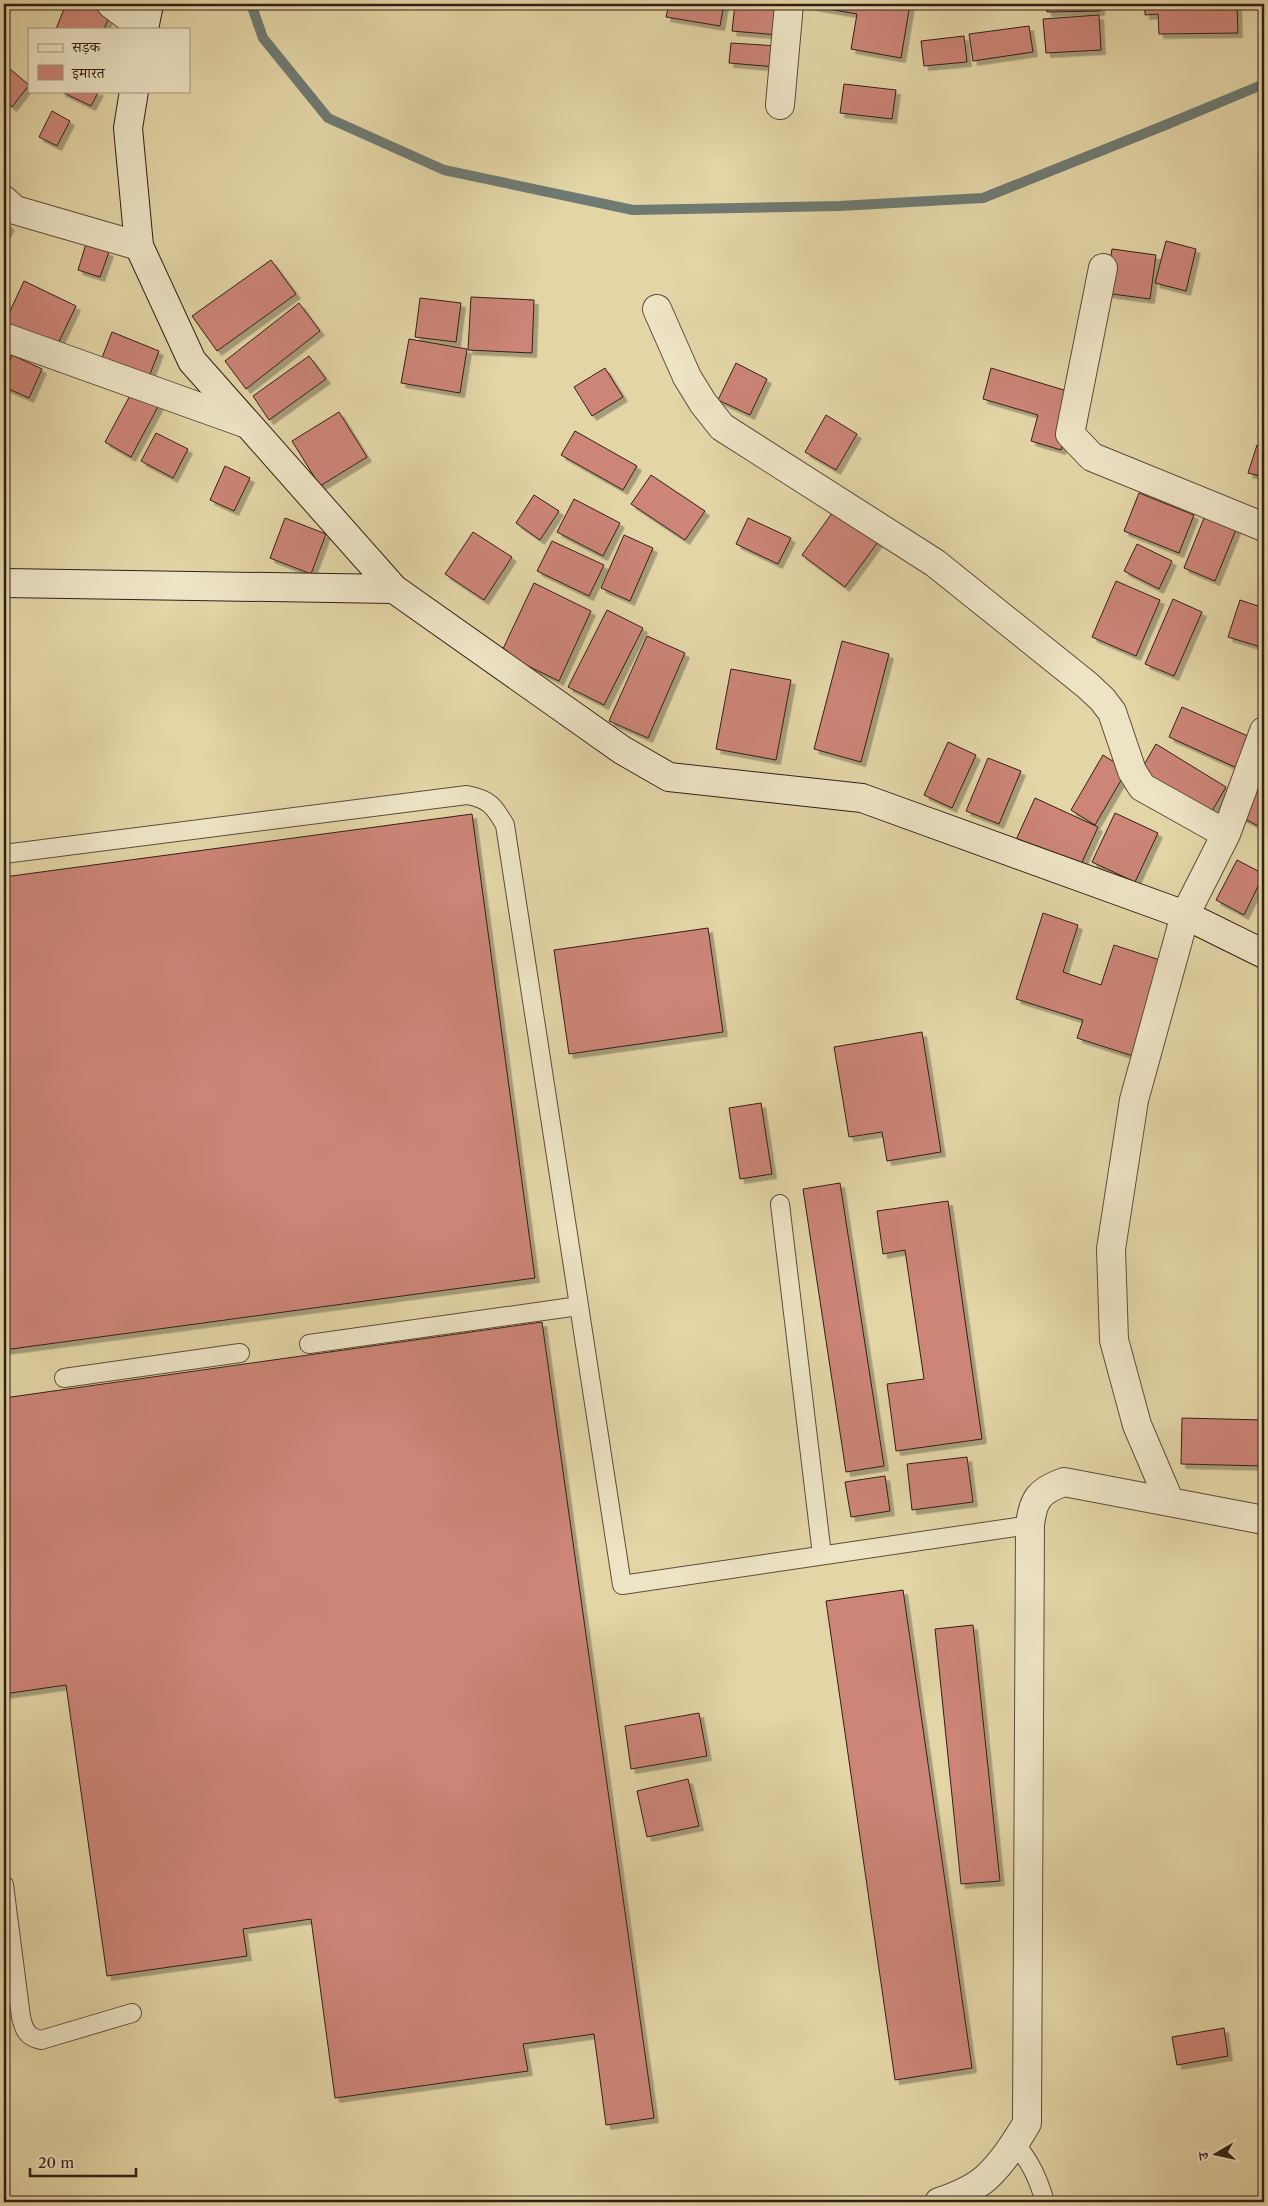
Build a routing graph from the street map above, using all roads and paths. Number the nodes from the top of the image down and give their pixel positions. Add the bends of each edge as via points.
1 (111, 4) edge
2 (148, 4) edge
3 (789, 4) edge
4 (143, 28) edge
5 (144, 28) edge
6 (134, 92) edge
7 (780, 105) dead end
8 (4, 200) edge
9 (139, 246) junction
10 (1103, 268) dead end
11 (657, 309) dead end
12 (4, 337) edge
13 (247, 424) junction
14 (1264, 527) edge
15 (4, 584) edge
16 (394, 589) junction
17 (1264, 731) edge
18 (1226, 834) junction
19 (4, 854) edge
20 (1186, 915) junction
21 (1264, 954) edge
22 (780, 1204) dead end
23 (580, 1306) junction
24 (309, 1344) dead end
25 (240, 1353) dead end
26 (64, 1378) dead end
27 (1169, 1500) junction
28 (1264, 1520) edge
29 (1030, 1525) junction
30 (822, 1555) junction
31 (4, 1885) edge
32 (132, 2013) dead end
33 (1015, 2143) junction
34 (938, 2202) edge
35 (1045, 2202) edge

1 - 4 street
2 - 5 street
3 - 7 street
6 - 9 street via 128,128
8 - 9 street via 15,210
9 - 13 street via 192,361
10 - 14 street via 1070,434 1092,457
11 - 18 street via 687,376 722,427 935,563 1056,660 1102,699 1112,712 1132,772 1142,788
12 - 13 street
13 - 16 street
15 - 16 street
16 - 20 street via 622,750 669,777 862,798
17 - 18 street
18 - 20 street
19 - 23 lane via 467,795 482,798 496,810 504,825
20 - 21 street
20 - 27 street via 1134,1100 1111,1249 1114,1340 1137,1424
22 - 30 lane
23 - 24 lane
23 - 30 lane via 622,1585
25 - 26 lane
27 - 28 street
27 - 29 street via 1064,1482 1046,1488 1032,1508
29 - 30 lane
29 - 33 street via 1027,2123
31 - 32 lane via 21,2017 24,2029 32,2038 41,2040
33 - 34 street via 986,2178
33 - 35 lane via 1031,2163

